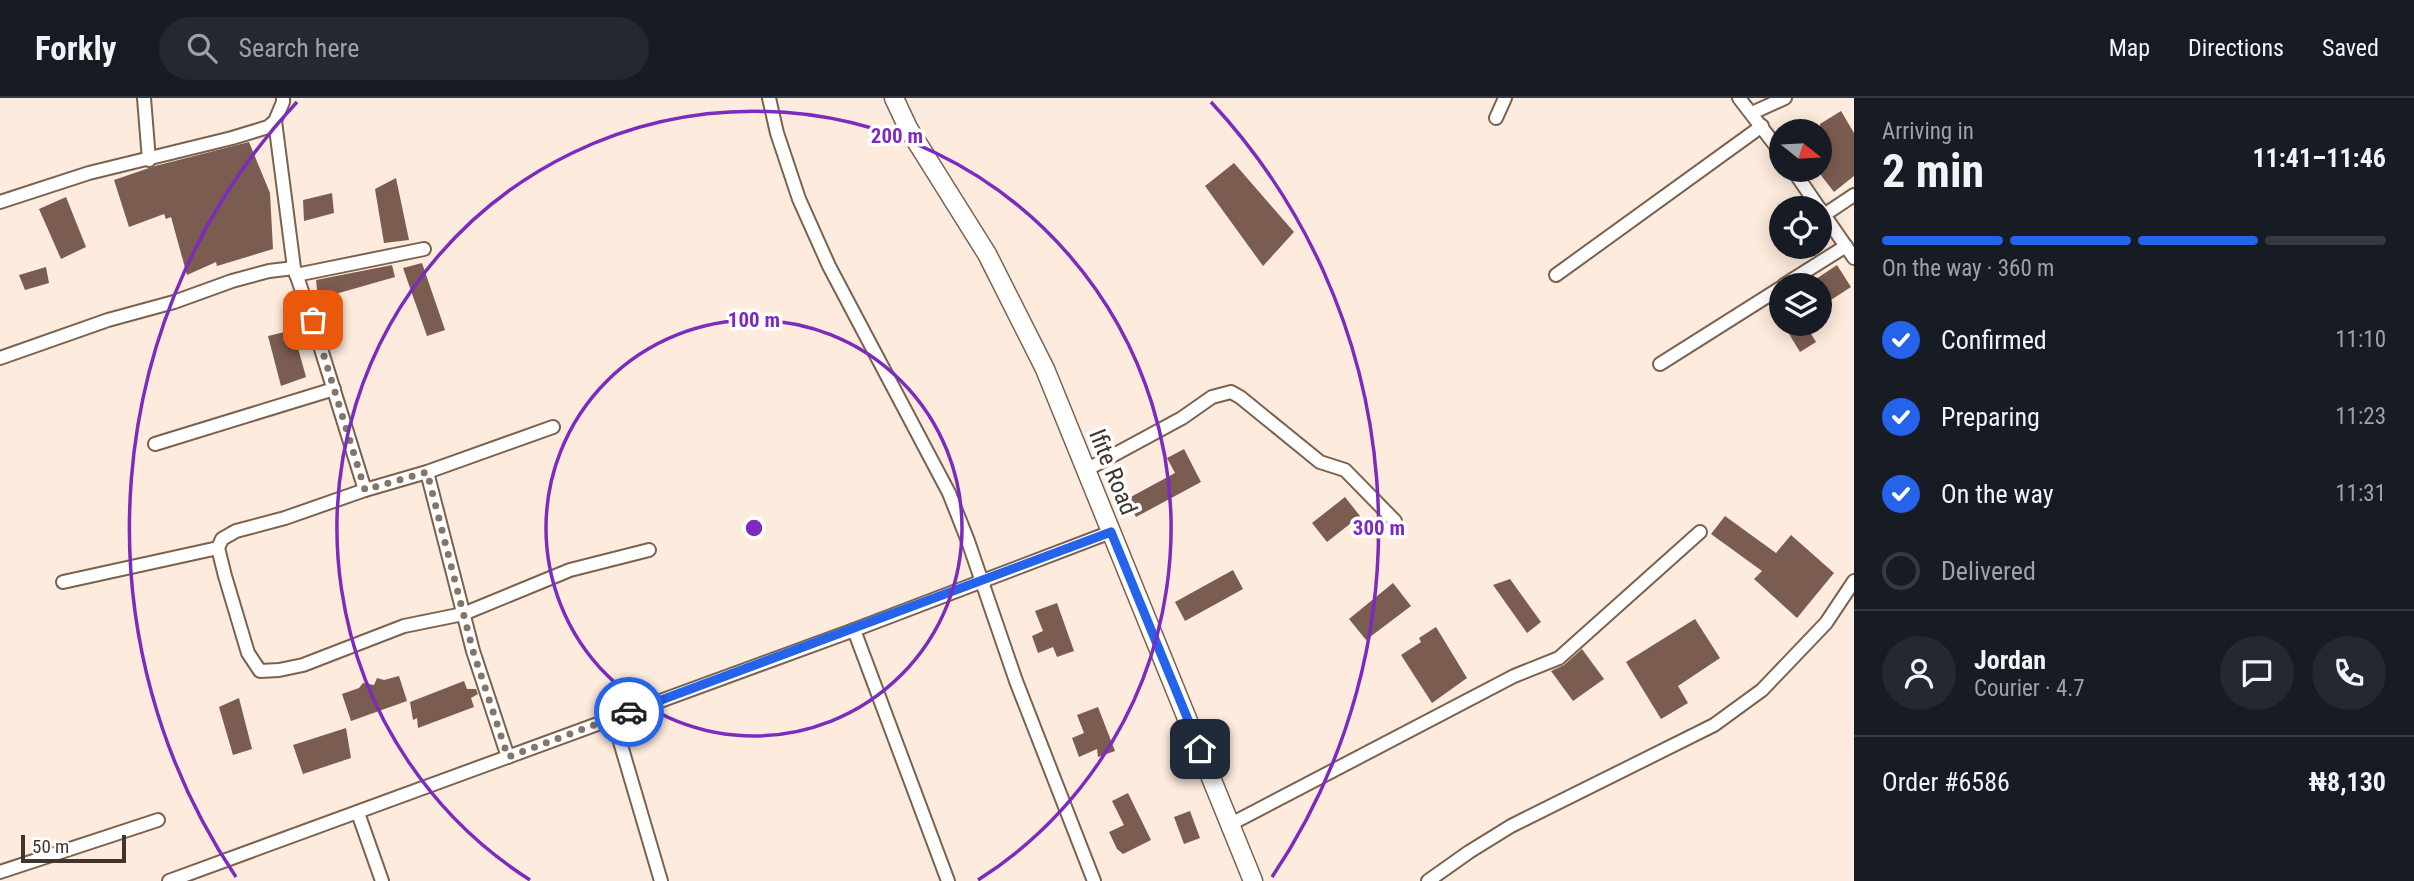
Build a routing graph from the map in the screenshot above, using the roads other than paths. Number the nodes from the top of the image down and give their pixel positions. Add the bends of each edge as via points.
1 (144, 98) edge
2 (283, 98) edge
3 (769, 98) edge
4 (894, 98) edge
5 (1505, 98) edge
6 (1739, 98) edge
7 (1785, 98) edge
8 (1752, 113) junction
9 (1496, 118) dead end
10 (275, 121) junction
11 (1762, 126) junction
12 (1769, 136) edge
13 (149, 160) junction
14 (1854, 195) edge
15 (0, 202) edge
16 (1832, 206) edge
17 (1832, 226) edge
18 (1846, 246) junction
19 (424, 249) dead end
20 (1854, 258) edge
21 (295, 272) junction
22 (1803, 273) edge
23 (1556, 275) dead end
24 (1769, 295) edge
25 (0, 358) edge
26 (1660, 364) dead end
27 (334, 389) junction
28 (553, 427) dead end
29 (155, 444) dead end
30 (1086, 470) junction
31 (427, 472) junction
32 (365, 490) junction
33 (1395, 521) dead end
34 (1111, 532) junction
35 (1700, 532) dead end
36 (218, 548) junction
37 (649, 550) dead end
38 (981, 580) junction
39 (63, 582) dead end
40 (1854, 582) edge
41 (463, 614) junction
42 (854, 630) junction
43 (613, 718) junction
44 (508, 757) junction
45 (358, 813) junction
46 (158, 820) dead end
47 (1229, 825) junction
48 (0, 872) edge
49 (169, 881) edge
50 (382, 881) edge
51 (661, 881) edge
52 (948, 881) edge
53 (1094, 881) edge
54 (1253, 881) edge
55 (1428, 881) edge

1 - 13 street
2 - 10 street
3 - 38 street via 799,199 829,266 949,493
4 - 30 street, Ifite Road via 987,254 1045,369
5 - 9 street
6 - 8 street
7 - 8 street
8 - 11 street
10 - 13 street via 268,127
10 - 21 street
11 - 12 street
11 - 23 street
13 - 15 street via 89,173
14 - 16 street
17 - 18 street
18 - 20 street
18 - 22 street
19 - 21 street
21 - 25 street via 269,271 232,281
21 - 27 street
24 - 26 street
27 - 29 street
27 - 32 street
28 - 31 street
30 - 33 street via 1212,397 1231,392 1320,462 1345,470
30 - 34 street, Ifite Road
31 - 32 street
31 - 41 street
32 - 36 street via 236,531 222,539
34 - 38 street
34 - 47 street, Ifite Road
35 - 47 street via 1559,658 1514,676
36 - 39 street
36 - 41 street via 248,653 260,671 303,665 404,626
37 - 41 street via 570,570
38 - 42 street
38 - 53 street
40 - 55 street via 1826,623 1762,690 1714,725 1511,826
41 - 44 street
42 - 43 street
42 - 52 street
43 - 44 street
43 - 51 street
44 - 45 street
45 - 49 street
45 - 50 street
46 - 48 street
47 - 54 street, Ifite Road

